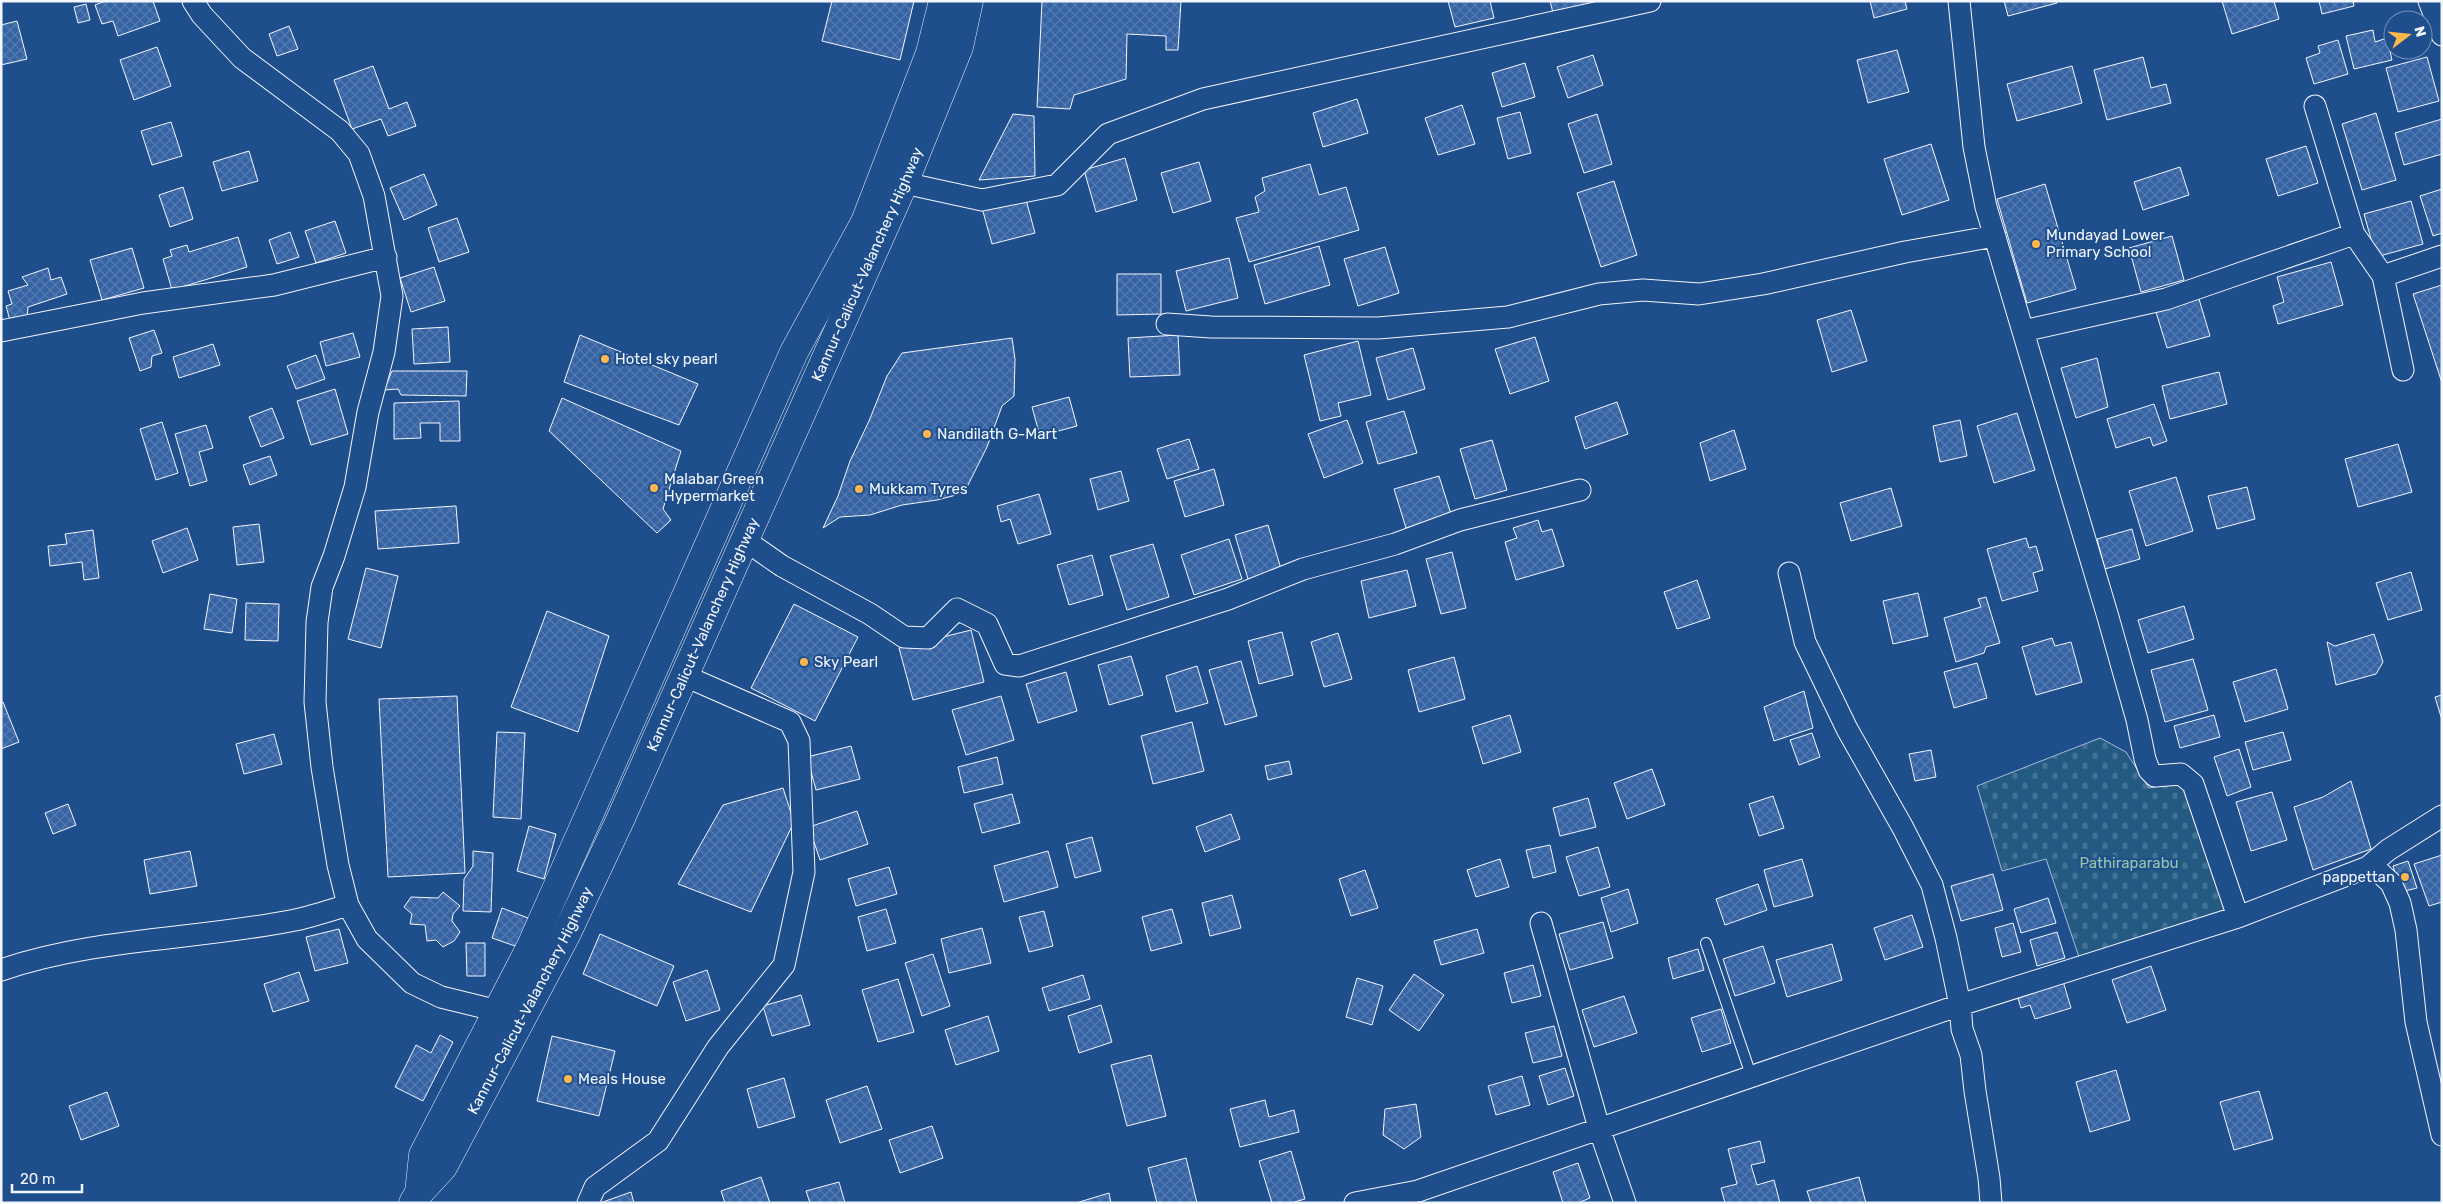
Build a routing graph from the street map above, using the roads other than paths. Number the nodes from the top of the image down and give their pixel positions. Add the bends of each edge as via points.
1 (193, 1) edge
2 (943, 1) edge
3 (969, 1) edge
4 (1650, 1) edge
5 (1960, 1) edge
6 (2429, 1) edge
7 (2442, 35) edge
8 (2315, 106) dead end
9 (904, 183) junction
10 (2354, 234) junction
11 (1995, 236) junction
12 (2442, 256) edge
13 (386, 257) junction
14 (2383, 276) junction
15 (1167, 324) dead end
16 (1, 331) edge
17 (2023, 331) junction
18 (2403, 370) dead end
19 (1580, 490) dead end
20 (746, 541) junction
21 (1789, 573) dead end
22 (685, 676) junction
23 (2442, 816) edge
24 (2368, 868) junction
25 (348, 905) junction
26 (2238, 917) junction
27 (1541, 923) dead end
28 (1706, 943) dead end
29 (1, 970) edge
30 (1960, 1005) junction
31 (510, 1014) junction
32 (1752, 1078) junction
33 (1599, 1128) junction
34 (2442, 1134) edge
35 (416, 1198) edge
36 (588, 1203) edge
37 (1354, 1203) edge
38 (1625, 1203) edge
39 (1991, 1203) edge

1 - 13 street via 242,58 340,131 359,154 374,196
2 - 31 highway, Kannur-Calicut-Valanchery Highway via 930,52 865,222 794,352 564,874
3 - 9 highway, Kannur-Calicut-Valanchery Highway via 959,48
4 - 9 street via 1203,99 1108,134 1057,185 982,200
5 - 11 street via 1974,147
6 - 7 street
8 - 10 street
9 - 20 highway, Kannur-Calicut-Valanchery Highway
10 - 14 street
10 - 17 street via 2166,299
11 - 15 street via 1905,252 1763,284 1699,294 1643,290 1599,294 1508,317 1378,328
11 - 17 street
12 - 14 street
13 - 16 street via 274,285 126,306
13 - 25 street via 392,296 384,352 368,412 355,487 322,587 315,652 315,702 322,767
14 - 18 street
17 - 26 street via 2108,617 2149,770 2155,776 2181,774 2193,784
19 - 20 street via 1460,520 1395,544 1303,569 1228,599 1019,666 1004,664 987,624 957,609 928,638 904,638 870,614 782,566
20 - 22 highway, Kannur-Calicut-Valanchery Highway
21 - 30 street via 1805,642 1847,729 1932,885
22 - 31 highway, Kannur-Calicut-Valanchery Highway via 575,917
22 - 36 street via 790,722 799,741 804,872 784,965 718,1047 658,1141 595,1188
23 - 24 street via 2388,850
24 - 26 street
24 - 34 street via 2377,870 2391,883 2400,903 2416,1022
25 - 29 street via 301,919 117,944 31,960
25 - 31 street via 367,939 412,983 442,997
26 - 30 street
27 - 33 street
28 - 32 lane
30 - 32 street
30 - 39 street via 1962,1029 1971,1055
31 - 35 highway, Kannur-Calicut-Valanchery Highway via 443,1167
32 - 33 street
33 - 37 street via 1418,1191
33 - 38 street

